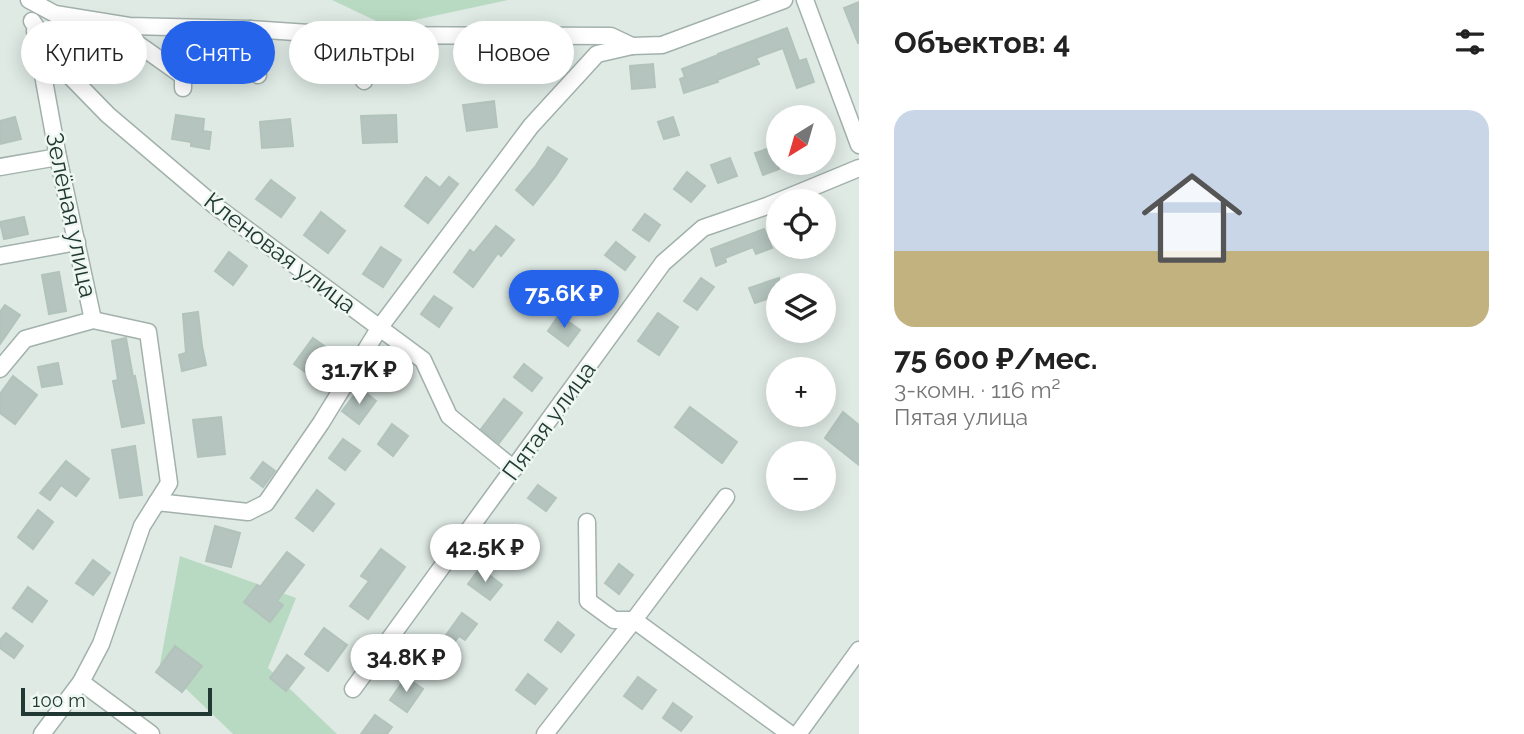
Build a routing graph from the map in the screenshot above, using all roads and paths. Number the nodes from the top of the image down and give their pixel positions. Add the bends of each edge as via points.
1 (21, 0) edge
2 (29, 0) edge
3 (784, 0) edge
4 (805, 0) edge
5 (32, 21) edge
6 (100, 21) edge
7 (439, 35) edge
8 (632, 46) junction
9 (147, 50) edge
10 (45, 84) edge
11 (78, 84) edge
12 (183, 88) dead end
13 (859, 145) edge
14 (58, 157) junction
15 (0, 167) edge
16 (859, 168) edge
17 (77, 242) junction
18 (0, 256) edge
19 (93, 320) junction
20 (380, 327) junction
21 (0, 369) edge
22 (514, 469) junction
23 (726, 497) dead end
24 (158, 502) junction
25 (586, 522) dead end
26 (634, 620) junction
27 (859, 650) edge
28 (80, 682) junction
29 (353, 689) dead end
30 (42, 734) edge
31 (151, 734) edge
32 (545, 734) edge
33 (790, 734) edge
34 (798, 734) edge

1 - 5 street, Зелёная улица
2 - 6 street via 55,14
3 - 8 street via 662,45
4 - 13 street
7 - 8 street via 611,36
8 - 20 street, Кленовая улица via 597,54 531,126
9 - 12 street via 183,76
10 - 14 street, Зелёная улица
11 - 20 street, Кленовая улица via 214,205
14 - 15 street
14 - 17 street, Зелёная улица
16 - 22 street, Пятая улица via 703,228 663,263
17 - 18 street
17 - 19 street, Зелёная улица
19 - 21 street via 25,339
19 - 24 street, Зелёная улица via 148,332 169,483
20 - 22 street via 423,360 449,416
20 - 24 street via 265,503 248,512
22 - 29 street, Пятая улица
23 - 26 street
24 - 28 street, Зелёная улица via 142,526 101,645
25 - 26 street via 588,601 614,620
26 - 32 street
26 - 33 street
27 - 34 street
28 - 30 street, Зелёная улица
28 - 31 street

